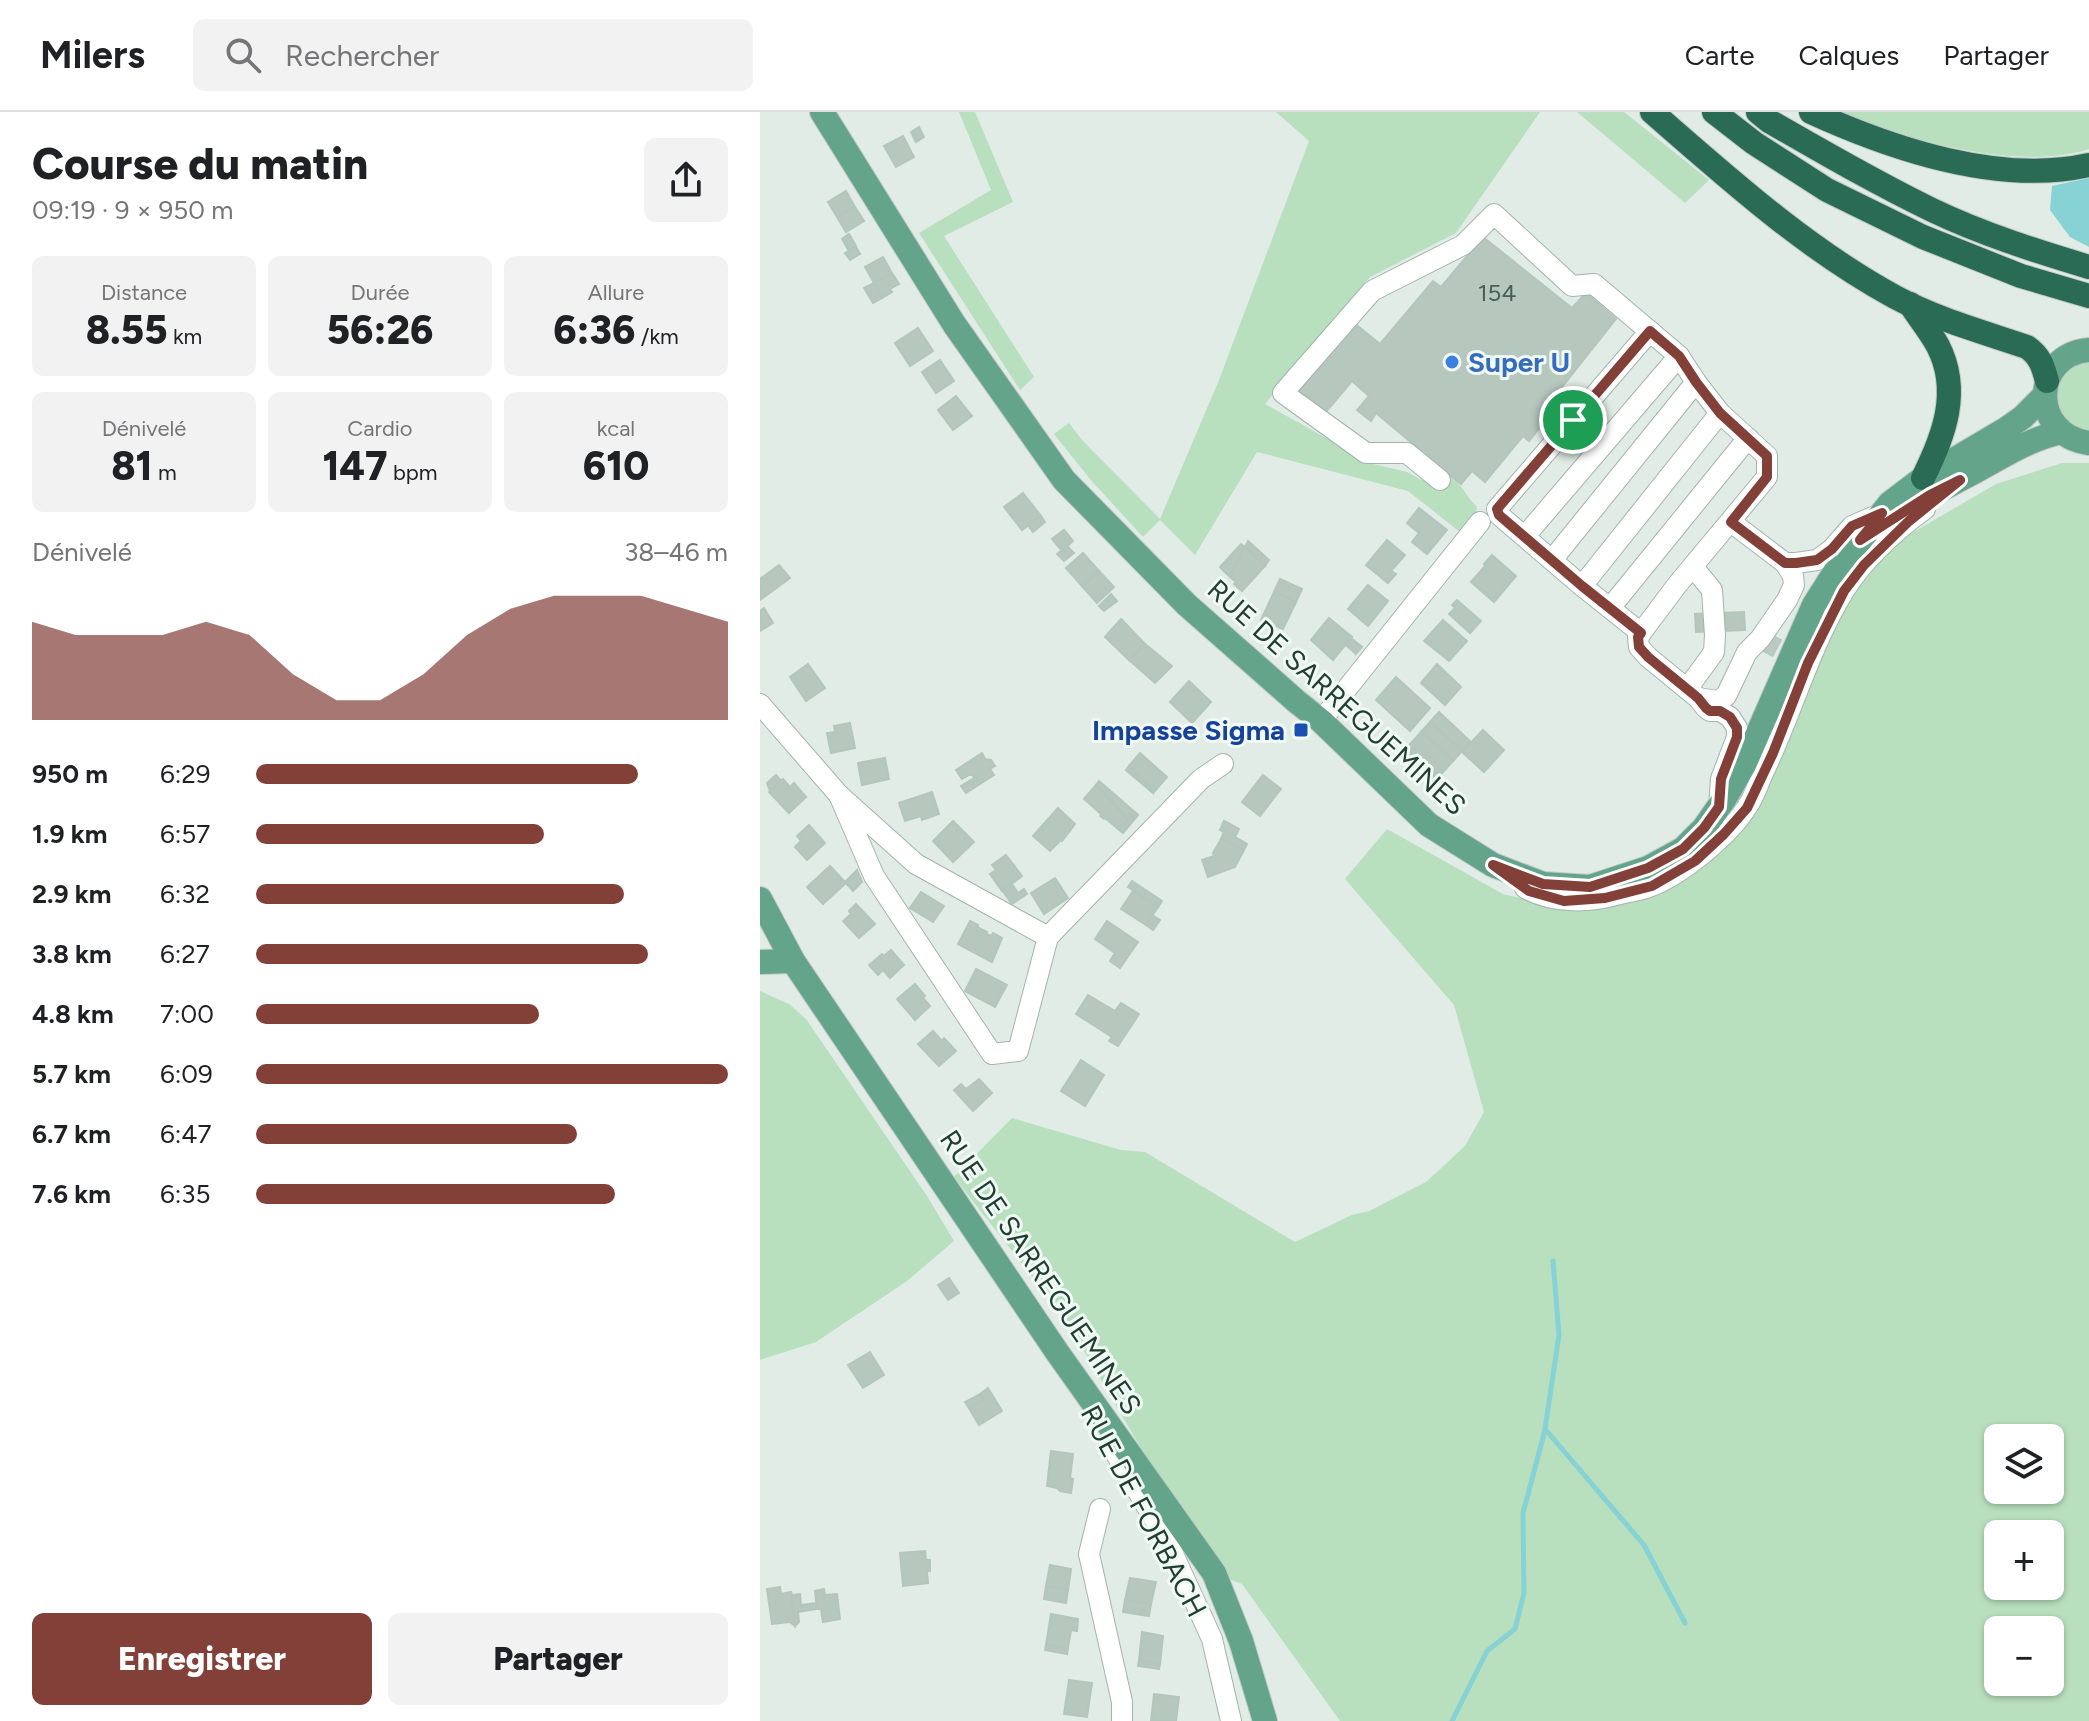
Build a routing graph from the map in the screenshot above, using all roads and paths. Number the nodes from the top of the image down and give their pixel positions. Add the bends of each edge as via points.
1 (822, 112) edge
2 (1652, 112) edge
3 (1714, 112) edge
4 (1758, 112) edge
5 (1811, 112) edge
6 (2089, 165) edge
7 (2089, 267) edge
8 (2089, 296) edge
9 (1910, 304) junction
10 (1650, 331) junction
11 (2089, 350) edge
12 (1679, 356) junction
13 (1696, 382) junction
14 (2046, 388) junction
15 (1720, 413) junction
16 (2061, 432) junction
17 (1748, 438) junction
18 (2089, 443) edge
19 (1440, 480) dead end
20 (1960, 480) junction
21 (1927, 486) junction
22 (1882, 513) junction
23 (1480, 522) dead end
24 (1731, 522) junction
25 (1525, 536) junction
26 (1860, 540) junction
27 (1552, 560) junction
28 (1785, 563) junction
29 (1693, 567) junction
30 (1582, 586) junction
31 (1610, 608) junction
32 (1641, 633) junction
33 (1693, 694) junction
34 (760, 704) edge
35 (1321, 721) junction
36 (1223, 764) dead end
37 (839, 795) junction
38 (1719, 807) junction
39 (1493, 865) junction
40 (762, 910) edge
41 (1048, 937) junction
42 (793, 961) junction
43 (760, 962) edge
44 (1057, 1352) junction
45 (1100, 1509) dead end
46 (1241, 1641) junction
47 (1122, 1721) edge
48 (1231, 1721) edge
49 (1265, 1721) edge
50 (1280, 1721) edge

1 - 35 main road, RUE DE SARREGUEMINES via 954,324 1064,480 1187,605
2 - 9 highway via 1822,253
3 - 8 highway via 1841,197 1923,237
4 - 7 highway via 1934,211
5 - 6 highway via 1874,138 1967,164 2033,171
9 - 14 highway via 2027,347 2042,363
9 - 21 highway via 1938,346 1951,392
10 - 12 street
10 - 19 street via 1594,284 1572,286 1494,214 1463,245 1372,291 1283,393 1366,453 1407,453
10 - 25 street via 1497,509
11 - 14 main road via 2066,357
12 - 13 street
12 - 25 street
13 - 15 street
13 - 27 street
14 - 16 main road via 2049,416
14 - 21 main road via 2023,417
15 - 17 street
15 - 30 street
16 - 18 main road
16 - 20 main road
17 - 24 street via 1767,456 1767,477
17 - 31 street
20 - 21 main road
20 - 39 street via 1909,521 1844,591 1804,662 1773,753 1747,808 1695,861 1652,886 1564,901 1529,891
21 - 22 main road, RUE DE SARREGUEMINES via 1890,503
21 - 26 main road, RUE DE SARREGUEMINES
22 - 26 main road, RUE DE SARREGUEMINES
22 - 28 street via 1852,526 1817,560
23 - 35 street
24 - 28 street
24 - 29 street
25 - 27 street
26 - 38 main road, RUE DE SARREGUEMINES via 1814,605 1744,765
27 - 30 street
28 - 33 street via 1794,585 1747,652 1726,696 1717,701
29 - 32 street
29 - 33 street via 1712,590 1715,635 1714,652
30 - 31 street
31 - 32 street
32 - 33 street via 1639,647
33 - 38 street via 1710,711 1730,717 1737,728 1721,779
34 - 37 street
35 - 39 main road, RUE DE SARREGUEMINES via 1429,825
36 - 41 street via 1201,779
37 - 41 street via 916,864
37 - 41 street via 874,876 992,1054 1018,1051
38 - 39 main road, RUE DE SARREGUEMINES via 1683,849 1648,868 1590,887 1543,884
40 - 42 main road, RUE DE SARREGUEMINES
42 - 43 main road
42 - 44 main road, RUE DE SARREGUEMINES
44 - 46 main road, RUE DE SARREGUEMINES via 1214,1573
44 - 48 street, RUE DE FORBACH via 1167,1541 1212,1639
45 - 47 street via 1089,1554
46 - 49 main road, RUE DE SARREGUEMINES
46 - 50 main road, RUE DE SARREGUEMINES

